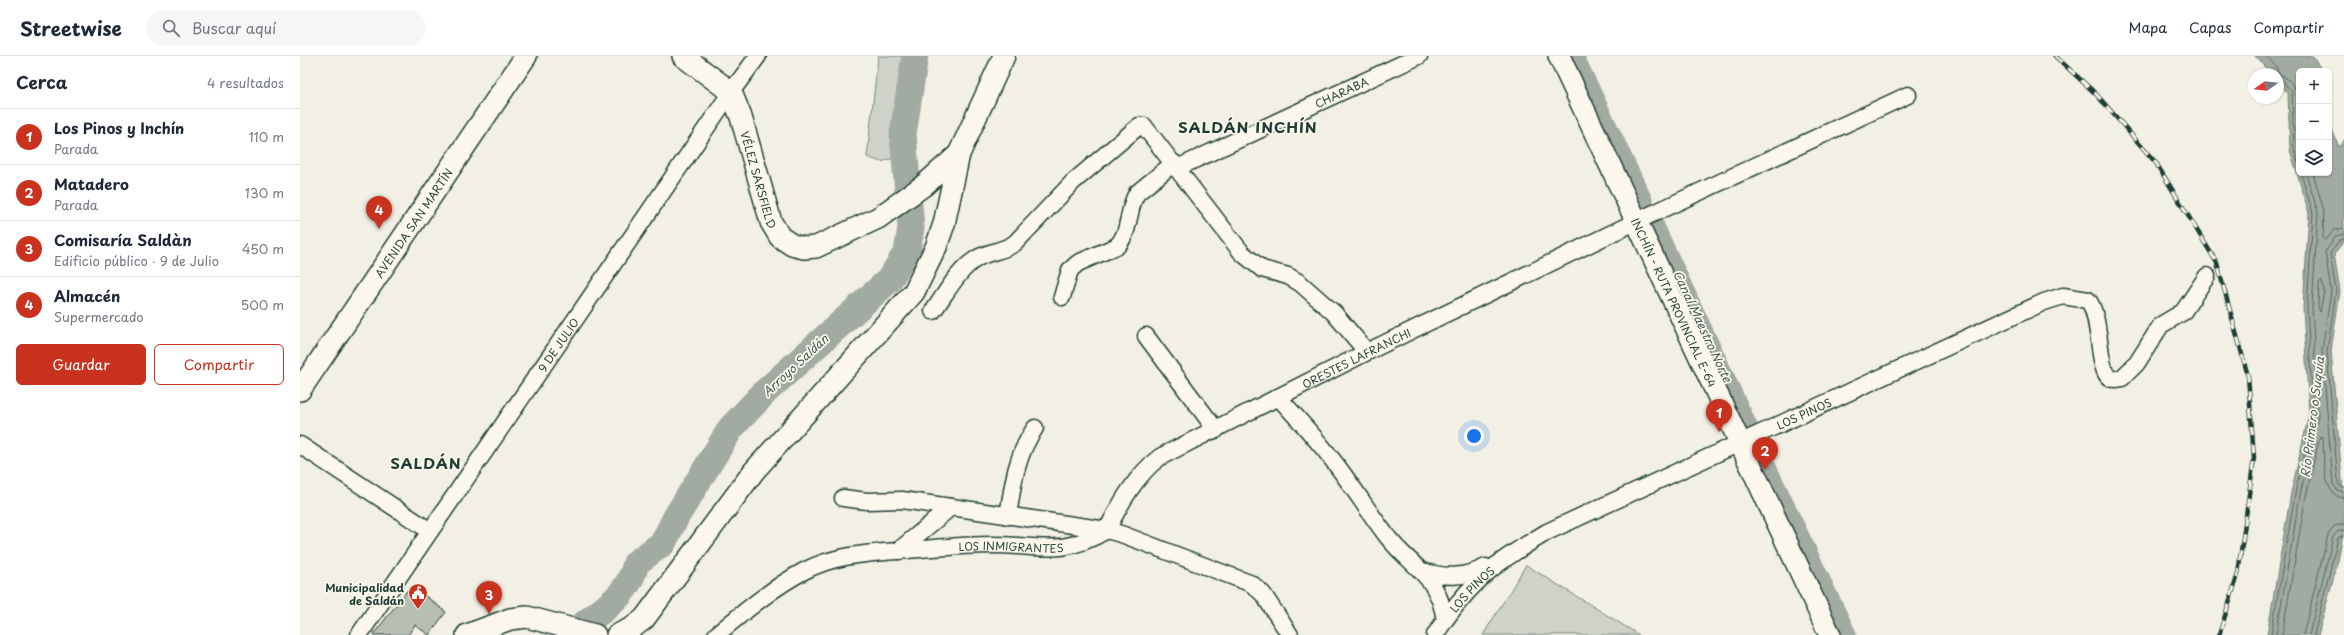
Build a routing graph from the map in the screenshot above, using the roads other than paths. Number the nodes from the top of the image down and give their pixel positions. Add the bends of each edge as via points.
1 (526, 56) edge
2 (683, 56) edge
3 (758, 56) edge
4 (1004, 56) edge
5 (1419, 56) edge
6 (1559, 56) edge
7 (731, 92) junction
8 (1908, 95) dead end
9 (959, 154) junction
10 (1176, 166) junction
11 (926, 184) junction
12 (947, 203) junction
13 (1637, 221) junction
14 (2208, 276) dead end
15 (1062, 297) dead end
16 (933, 311) dead end
17 (1146, 336) dead end
18 (1367, 352) junction
19 (300, 390) edge
20 (1279, 398) junction
21 (1034, 428) dead end
22 (1216, 430) junction
23 (1740, 442) junction
24 (300, 445) edge
25 (843, 498) dead end
26 (951, 507) junction
27 (1008, 516) junction
28 (1106, 530) junction
29 (430, 531) junction
30 (898, 551) junction
31 (1502, 560) junction
32 (1422, 571) junction
33 (1445, 620) junction
34 (359, 635) edge
35 (467, 635) edge
36 (595, 635) edge
37 (617, 635) edge
38 (716, 635) edge
39 (1290, 635) edge
40 (1435, 635) edge
41 (1830, 635) edge

1 - 19 main road, AVENIDA SAN MARTÍN
2 - 7 main road
3 - 7 street, 9 DE JULIO
4 - 9 main road
5 - 10 street, CHARABA
6 - 13 main road, INCHÍN - RUTA PROVINCIAL E-64
7 - 11 main road, VÉLEZ SARSFIELD via 741,117 771,222 780,237 792,245 816,247 878,218
7 - 29 street, 9 DE JULIO
8 - 13 street, ORESTES LAFRANCHI
9 - 11 main road, VÉLEZ SARSFIELD
9 - 12 main road
10 - 15 street, CHARABA via 1137,193 1121,243 1078,263 1070,270
10 - 16 street via 1144,126 1139,126 1072,182 1016,243 1007,249 976,258 965,267
10 - 18 street via 1242,252 1262,269 1288,276 1300,283 1334,313
11 - 12 main road via 935,181 943,186
12 - 37 main road via 944,224 936,247 914,292 754,471 648,614 632,628
13 - 18 street, ORESTES LAFRANCHI
13 - 23 main road, INCHÍN - RUTA PROVINCIAL E-64
14 - 23 street, LOS PINOS via 2183,312 2161,324 2137,364 2122,378 2110,378 2102,366 2094,307 2088,300 2063,296 2044,302
17 - 22 street
18 - 20 street, ORESTES LAFRANCHI
20 - 22 street, ORESTES LAFRANCHI
20 - 32 street via 1332,458 1387,536
21 - 27 street via 1019,456
22 - 28 street, ORESTES LAFRANCHI via 1153,462 1120,505
23 - 31 street, LOS PINOS via 1547,532
23 - 41 main road, INCHÍN - RUTA PROVINCIAL E-64
24 - 29 street
25 - 26 street via 867,501 902,500
26 - 27 street
26 - 30 street
27 - 28 street
28 - 30 street, LOS INMIGRANTES via 1088,541 1057,548 964,545
28 - 39 street via 1252,584 1263,594
29 - 34 street, 9 DE JULIO
30 - 38 street, LOS INMIGRANTES via 842,557 804,571 760,599
31 - 32 street, LOS PINOS via 1475,573 1460,576 1442,576
31 - 33 street, LOS PINOS via 1472,585
32 - 33 street via 1435,587 1442,602
33 - 40 street, LOS PINOS
35 - 36 main road via 510,619 527,617

